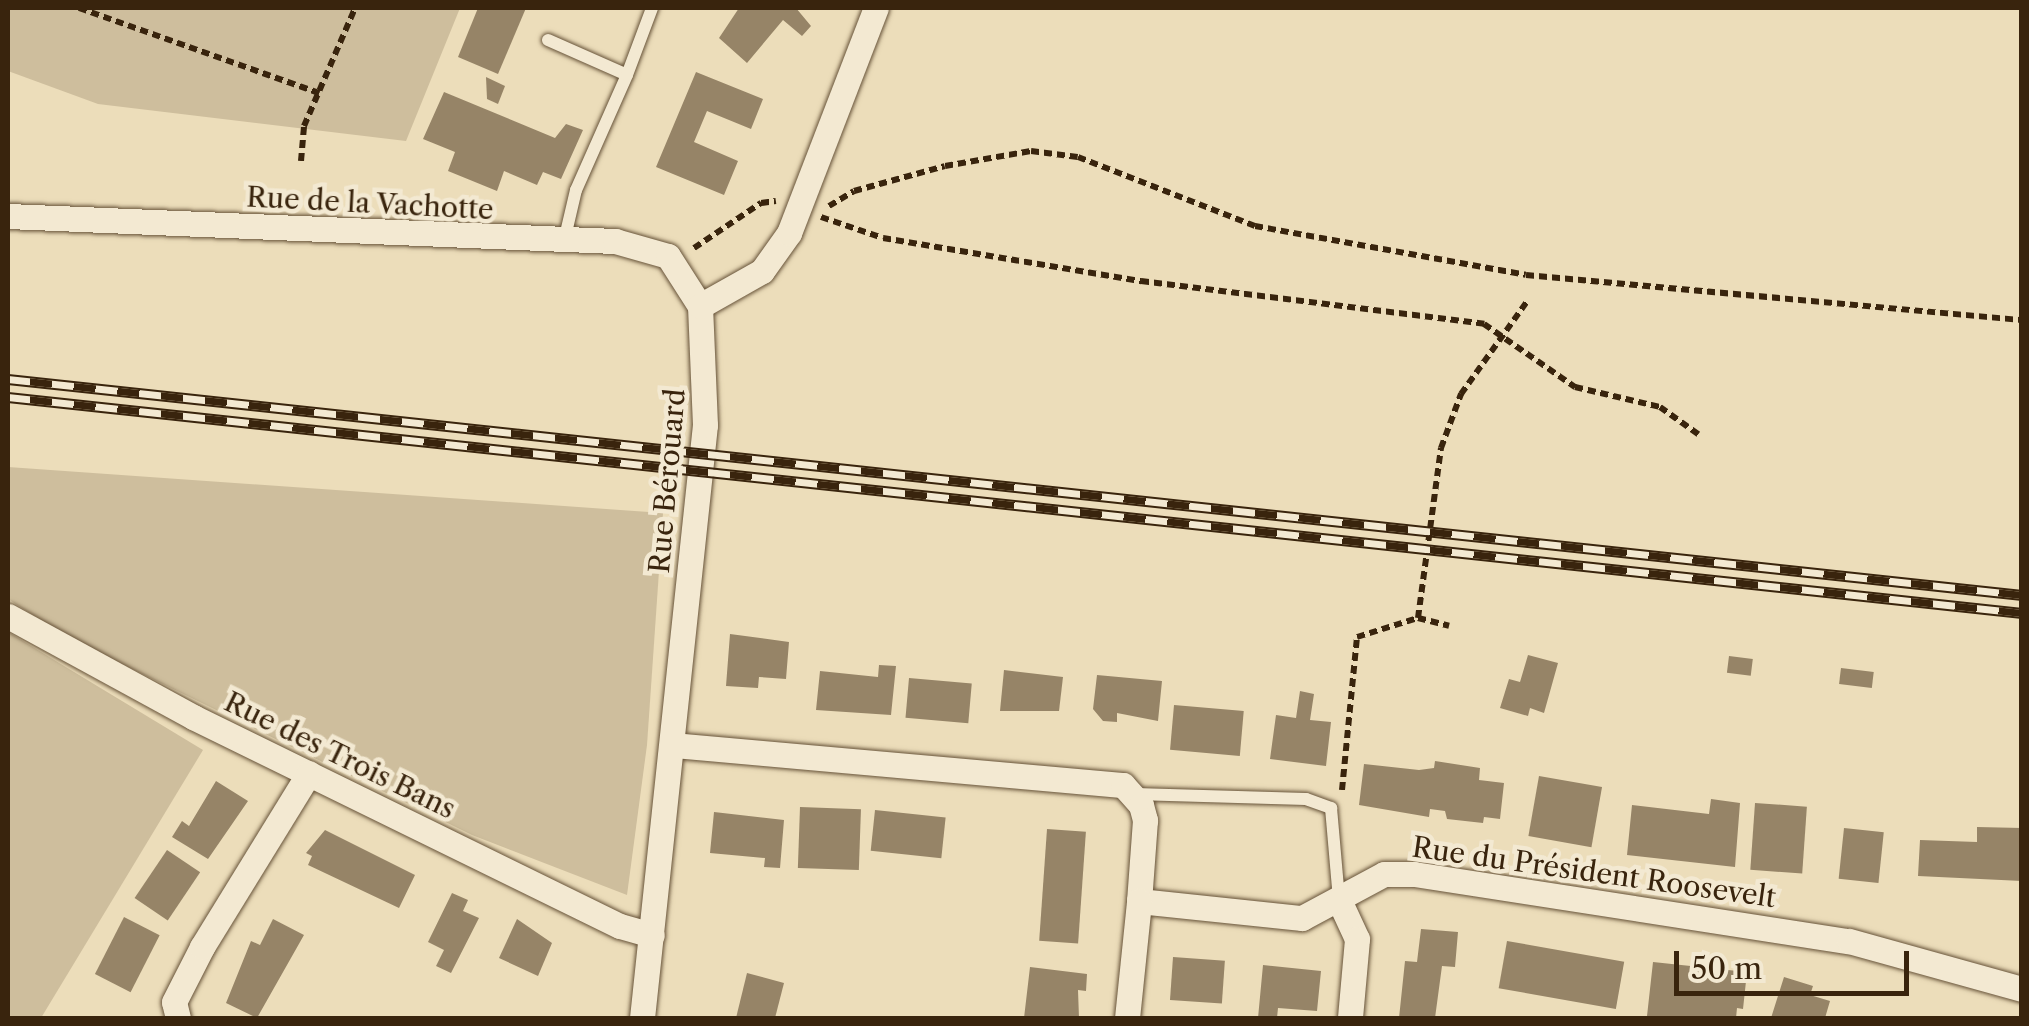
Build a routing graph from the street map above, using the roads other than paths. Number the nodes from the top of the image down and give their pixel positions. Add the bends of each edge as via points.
1 (652, 8) edge
2 (876, 8) edge
3 (548, 40) dead end
4 (628, 75) junction
5 (8, 216) edge
6 (564, 241) junction
7 (700, 306) junction
8 (8, 616) edge
9 (673, 745) junction
10 (310, 773) junction
11 (1135, 794) junction
12 (1339, 900) junction
13 (1139, 901) junction
14 (652, 935) junction
15 (2022, 989) edge
16 (178, 1018) edge
17 (642, 1018) edge
18 (1127, 1018) edge
19 (1350, 1018) edge

1 - 4 lane
2 - 7 street via 800,208 762,270
3 - 4 lane
4 - 6 lane via 576,190
5 - 6 street, Rue de la Vachotte
6 - 7 street, Rue de la Vachotte via 647,247 678,268
7 - 9 street, Rue Bérouard via 704,425
8 - 10 street, Rue des Trois Bans via 91,666
9 - 11 street via 1110,781
9 - 14 street, Rue Bérouard
10 - 14 street, Rue des Trois Bans via 620,926
10 - 16 street via 202,947 174,1002
11 - 12 lane via 1306,800 1331,808
11 - 13 street via 1145,820
12 - 13 street, Rue du Président Roosevelt via 1314,915 1288,918
12 - 15 street, Rue du Président Roosevelt via 1384,874 1414,874 1850,940
12 - 19 street via 1358,951
13 - 18 street
14 - 17 street, Rue Bérouard

